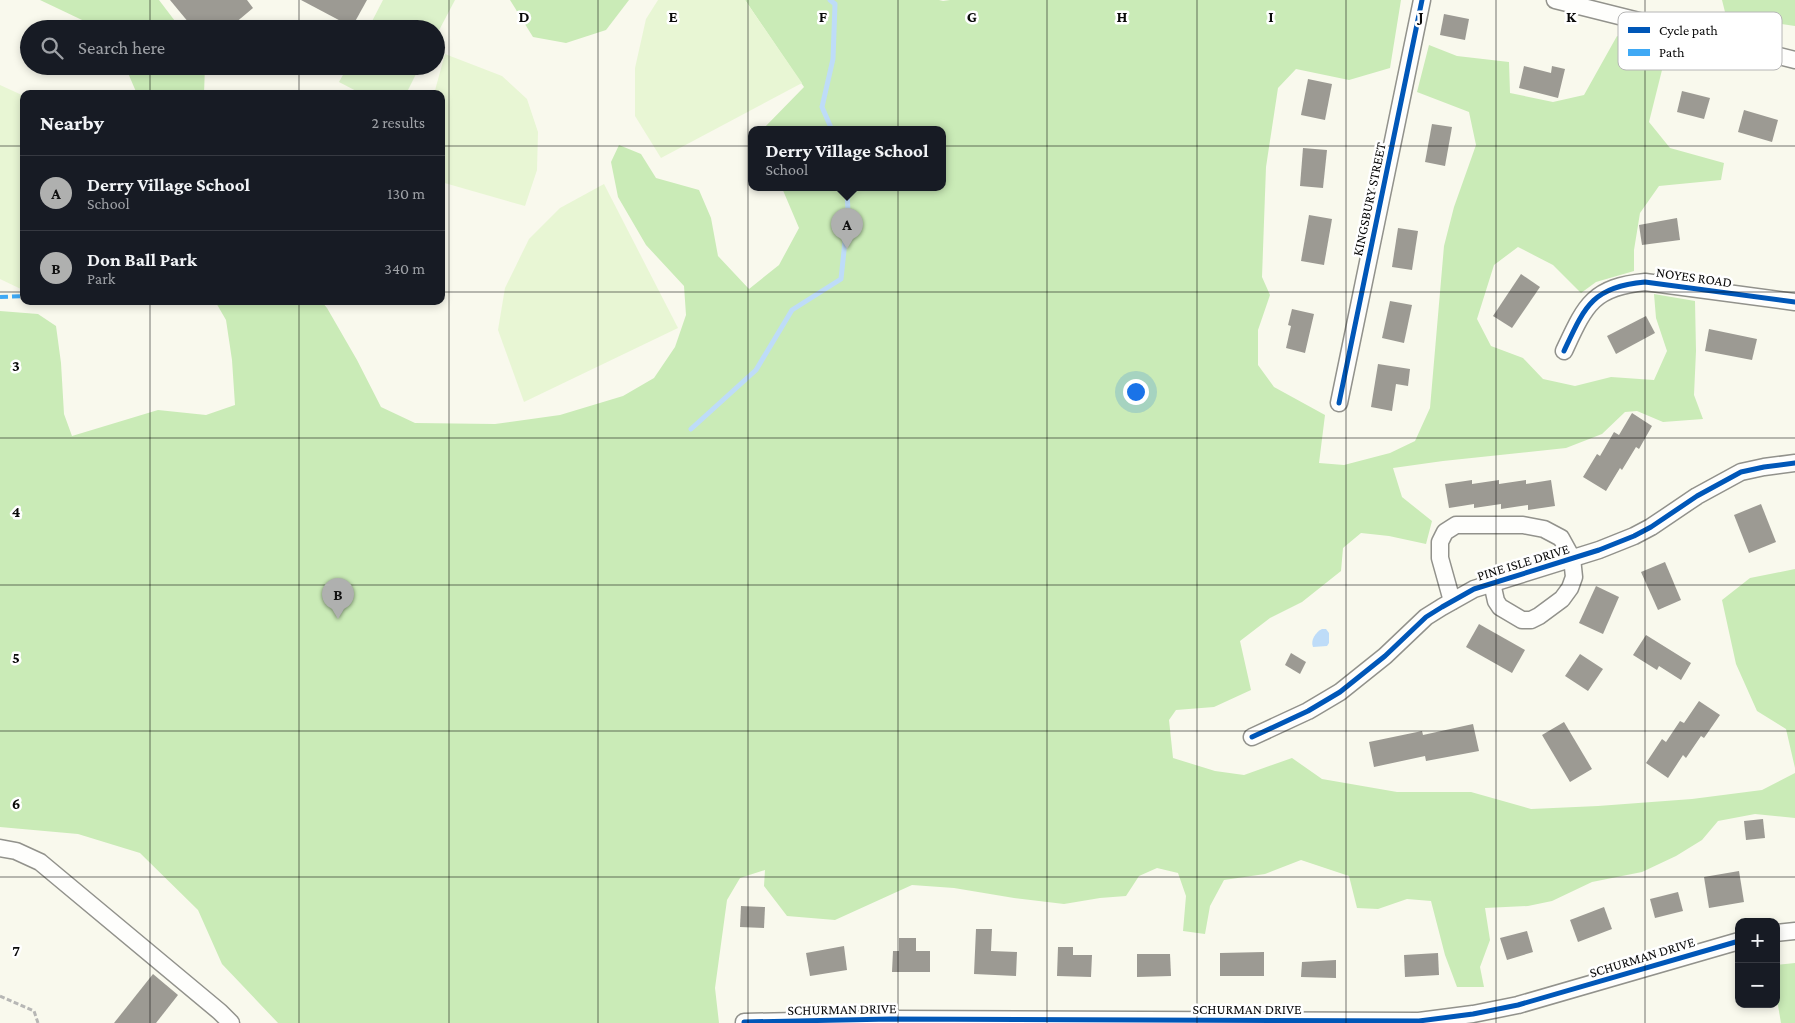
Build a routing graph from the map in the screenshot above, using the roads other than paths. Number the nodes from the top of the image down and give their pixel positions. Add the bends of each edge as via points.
1 (1422, 0) edge
2 (1555, 0) edge
3 (1618, 16) edge
4 (1782, 57) edge
5 (1795, 60) edge
6 (1795, 302) edge
7 (1564, 350) dead end
8 (1339, 403) dead end
9 (1795, 463) edge
10 (1572, 558) junction
11 (1492, 583) junction
12 (1452, 601) junction
13 (1252, 737) dead end
14 (0, 848) edge
15 (1795, 931) edge
16 (1780, 933) edge
17 (1735, 942) edge
18 (225, 1017) edge
19 (744, 1022) edge

1 - 8 street, KINGSBURY STREET
2 - 3 street
4 - 5 street
6 - 7 street, NOYES ROAD via 1645,282 1626,284 1609,288 1594,299 1579,319
9 - 10 street, PINE ISLE DRIVE via 1741,472 1634,536
10 - 11 street, PINE ISLE DRIVE
10 - 11 street via 1574,577 1570,588 1562,598 1531,620 1522,620 1500,607
10 - 12 street via 1561,538 1544,529 1523,525 1456,525 1445,532 1440,542 1440,558
11 - 12 street, PINE ISLE DRIVE
12 - 13 street, PINE ISLE DRIVE via 1426,618 1340,692
14 - 18 street via 40,862
15 - 16 street
17 - 19 street, SCHURMAN DRIVE via 1518,1006 1419,1021 891,1019

